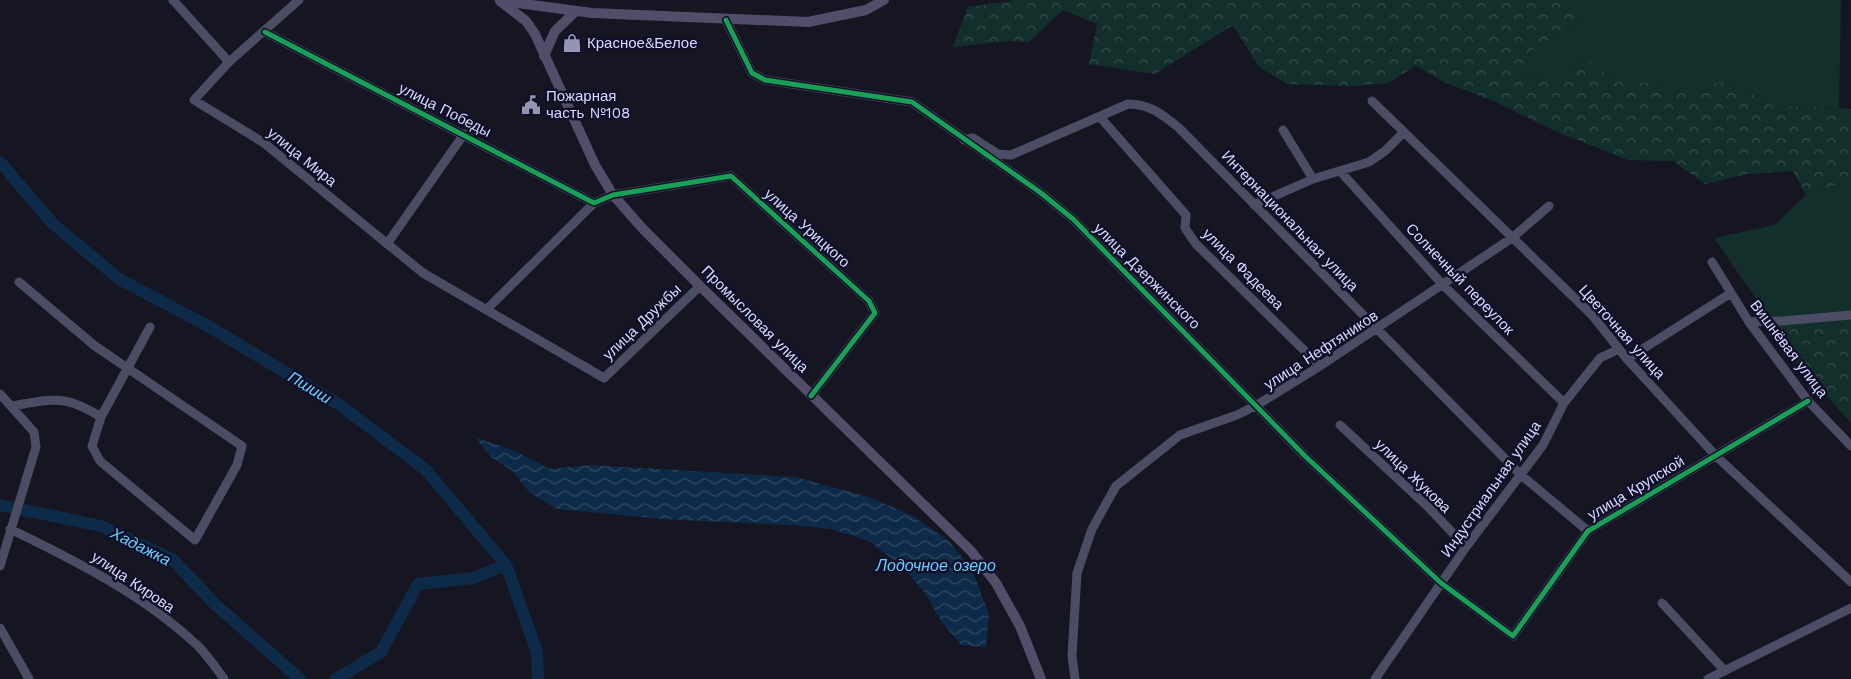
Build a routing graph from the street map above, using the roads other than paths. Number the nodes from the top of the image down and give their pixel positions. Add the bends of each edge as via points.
1 (172, 0) edge
2 (299, 0) edge
3 (498, 0) edge
4 (884, 0) edge
5 (576, 11) junction
6 (726, 20) junction
7 (265, 32) junction
8 (544, 56) junction
9 (229, 62) junction
10 (1372, 101) dead end
11 (1100, 117) junction
12 (1283, 130) dead end
13 (1404, 132) junction
14 (464, 134) junction
15 (964, 140) junction
16 (1340, 171) junction
17 (1313, 179) junction
18 (613, 195) junction
19 (594, 203) junction
20 (1254, 204) junction
21 (1549, 206) dead end
22 (1512, 238) junction
23 (387, 244) junction
24 (1712, 262) dead end
25 (18, 282) dead end
26 (1443, 285) junction
27 (700, 286) junction
28 (1731, 293) junction
29 (487, 309) junction
30 (1851, 315) edge
31 (1749, 322) junction
32 (150, 327) dead end
33 (1376, 329) junction
34 (1618, 349) junction
35 (1627, 359) junction
36 (1320, 366) junction
37 (129, 369) junction
38 (604, 378) joint
39 (0, 394) edge
40 (811, 396) junction
41 (1808, 401) junction
42 (1564, 403) junction
43 (1257, 405) junction
44 (12, 406) junction
45 (101, 417) junction
46 (1340, 425) dead end
47 (1851, 446) edge
48 (1716, 456) junction
49 (1521, 476) junction
50 (11, 526) junction
51 (1588, 531) junction
52 (1466, 547) junction
53 (0, 566) edge
54 (1851, 582) edge
55 (1441, 584) junction
56 (1662, 603) dead end
57 (1851, 608) edge
58 (0, 628) edge
59 (1514, 636) joint
60 (1724, 671) junction
61 (29, 679) edge
62 (224, 679) edge
63 (1041, 679) edge
64 (1074, 679) edge
65 (1375, 679) edge
66 (1708, 679) edge

1 - 9 street
2 - 7 street
3 - 5 main road
3 - 8 main road, Промысловая улица via 526,20
4 - 6 main road via 866,10 808,22
5 - 6 main road
5 - 8 main road via 555,31
6 - 15 street, улица Дзержинского via 752,73 765,80 912,102
7 - 9 street
7 - 14 street, улица Победы
8 - 18 main road, Промысловая улица via 595,165
9 - 23 street, улица Мира via 194,100 264,143
10 - 13 street, Цветочная улица
11 - 15 street via 1011,154 998,154 973,138
11 - 20 street, Интернациональная улица via 1128,104 1140,104 1156,110 1179,128
11 - 36 street, улица Фадеева via 1186,215 1185,228 1196,244
12 - 17 street
13 - 16 street via 1369,162
13 - 22 street, Цветочная улица
14 - 19 street, улица Победы
14 - 23 street
15 - 43 street, улица Дзержинского via 1073,219
16 - 17 street
16 - 26 street, Солнечный переулок
17 - 20 street
18 - 19 street
18 - 27 main road, Промысловая улица
18 - 40 street, улица Урицкого via 731,176 869,301 875,313
19 - 29 street
20 - 33 street, Интернациональная улица
21 - 22 street, улица Нефтяников
22 - 26 street, улица Нефтяников
22 - 34 street, Цветочная улица via 1592,315
23 - 29 street, улица Мира via 423,273
24 - 28 street, Вишнёвая улица
25 - 37 street via 95,346
26 - 33 street, улица Нефтяников
26 - 42 street, Солнечный переулок
27 - 38 street, улица Дружбы
27 - 40 main road, Промысловая улица
28 - 31 street, Вишнёвая улица
28 - 35 street
29 - 38 street, улица Мира
30 - 31 street
31 - 41 street, Вишнёвая улица
32 - 37 street
33 - 36 street, улица Нефтяников
33 - 49 street, Интернациональная улица
34 - 35 street, Цветочная улица
34 - 42 street, Индустриальная улица via 1600,358
35 - 48 street, Цветочная улица
36 - 43 street, улица Нефтяников
37 - 45 street
37 - 45 street via 242,446 237,465 195,540 100,461 92,446
39 - 44 street
40 - 63 main road, Промысловая улица via 971,551 996,583 1020,626
41 - 47 street, Вишнёвая улица
41 - 48 street, улица Крупской
42 - 49 street, Индустриальная улица via 1543,445
43 - 55 street, улица Дзержинского via 1305,456
43 - 64 street, улица Нефтяников via 1180,435 1116,486 1092,529 1077,573 1072,656
44 - 45 street via 56,398 79,404
44 - 50 street via 34,432 36,447
46 - 52 street, улица Жукова
48 - 51 street, улица Крупской
48 - 54 street, Цветочная улица
49 - 51 street, Интернациональная улица
49 - 52 street, Индустриальная улица
50 - 53 street
50 - 62 street, улица Кирова via 123,589 198,647
51 - 59 street, улица Крупской
52 - 55 street, Индустриальная улица
55 - 59 street, улица Дзержинского
55 - 65 street, Индустриальная улица
56 - 60 street
57 - 60 street
58 - 61 street
60 - 66 street

